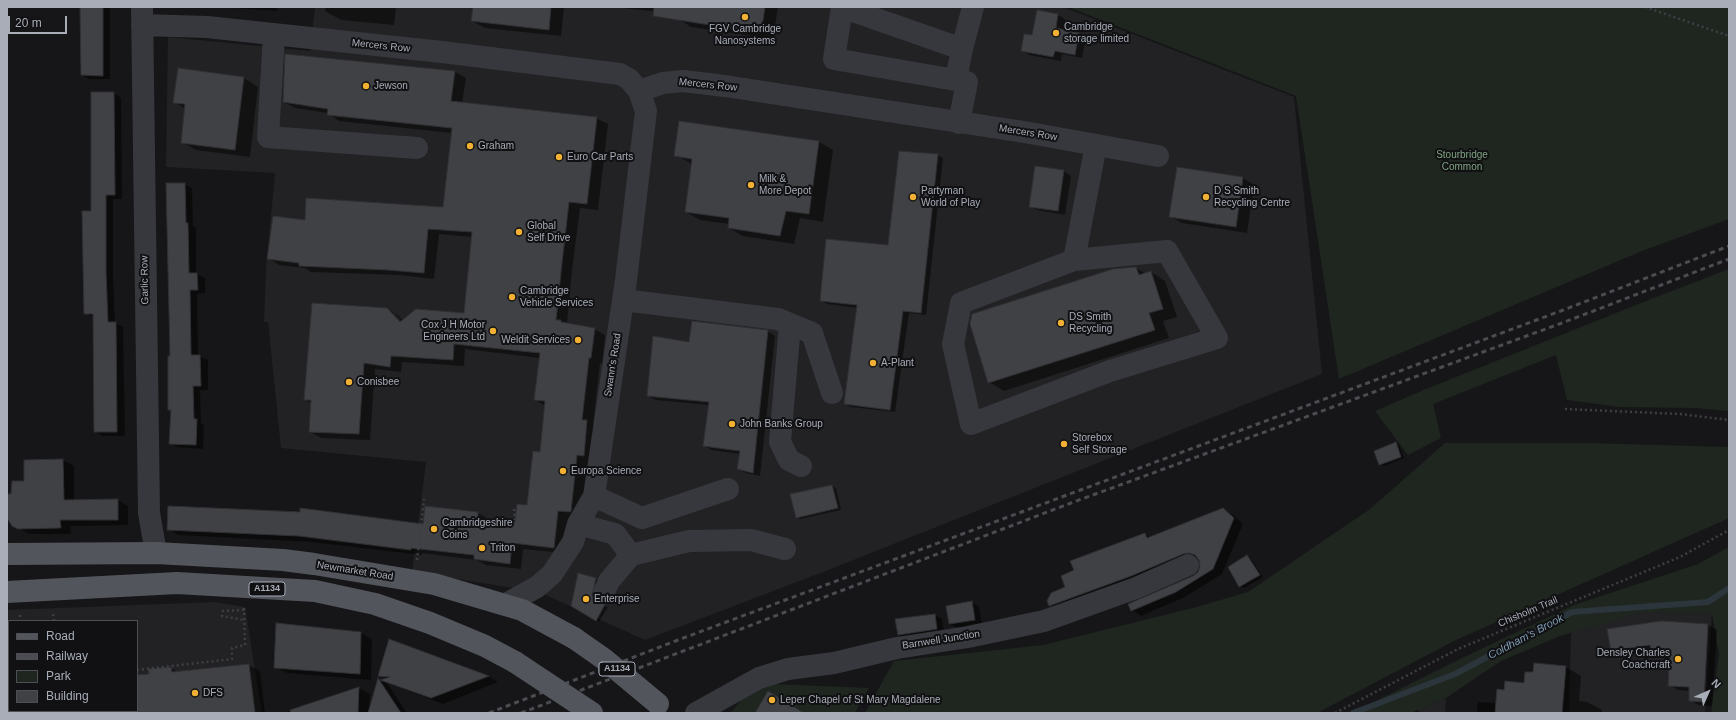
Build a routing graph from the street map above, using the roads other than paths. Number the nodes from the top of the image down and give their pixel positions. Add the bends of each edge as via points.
1 (842, 7) edge
2 (973, 7) edge
3 (142, 16) edge
4 (274, 35) junction
5 (962, 49) junction
6 (956, 80) junction
7 (639, 91) junction
8 (959, 123) junction
9 (1096, 145) junction
10 (417, 148) dead end
11 (1158, 156) dead end
12 (1074, 260) junction
13 (623, 300) junction
14 (790, 324) junction
15 (832, 393) dead end
16 (801, 466) dead end
17 (728, 490) dead end
18 (594, 496) junction
19 (578, 524) junction
20 (785, 549) dead end
21 (156, 553) junction
22 (7, 554) edge
23 (631, 555) junction
24 (1188, 565) dead end
25 (7, 592) edge
26 (604, 592) dead end
27 (506, 604) junction
28 (718, 706) edge
29 (662, 709) edge
30 (592, 713) edge
31 (696, 713) edge

1 - 5 street
1 - 6 street via 834,59
2 - 5 street
3 - 4 street, Mercers Row
3 - 21 street, Garlic Row via 149,514
4 - 7 street, Mercers Row via 620,74
4 - 10 street via 268,137
5 - 6 street
6 - 8 street via 967,82
7 - 8 street, Mercers Row via 663,83 683,81
7 - 13 street, Swann's Road via 646,111
8 - 9 street, Mercers Row
9 - 11 street, Mercers Row
9 - 12 street
12 - 12 street via 1167,251 1216,338 1110,371 972,424 953,344 961,303
13 - 14 street via 778,319
13 - 18 street, Swann's Road
14 - 15 street via 812,333
14 - 16 street via 780,442 790,460
17 - 18 street via 642,518
18 - 19 street, Swann's Road
19 - 23 street via 615,534
19 - 27 street, Swann's Road via 573,542 552,574 537,587
20 - 23 street via 751,540 689,541
21 - 22 main road, Newmarket Road / A1134
21 - 27 main road, Newmarket Road / A1134 via 314,564 434,584
23 - 26 street
24 - 28 street, Barnwell Junction via 1136,588 1044,621 898,648 834,663 788,669 759,678
25 - 30 main road, A1134, bridge via 177,583 315,591 375,604 485,646 515,662
27 - 29 main road, Newmarket Road / A1134, bridge via 574,638 604,659
28 - 31 street, Barnwell Junction

